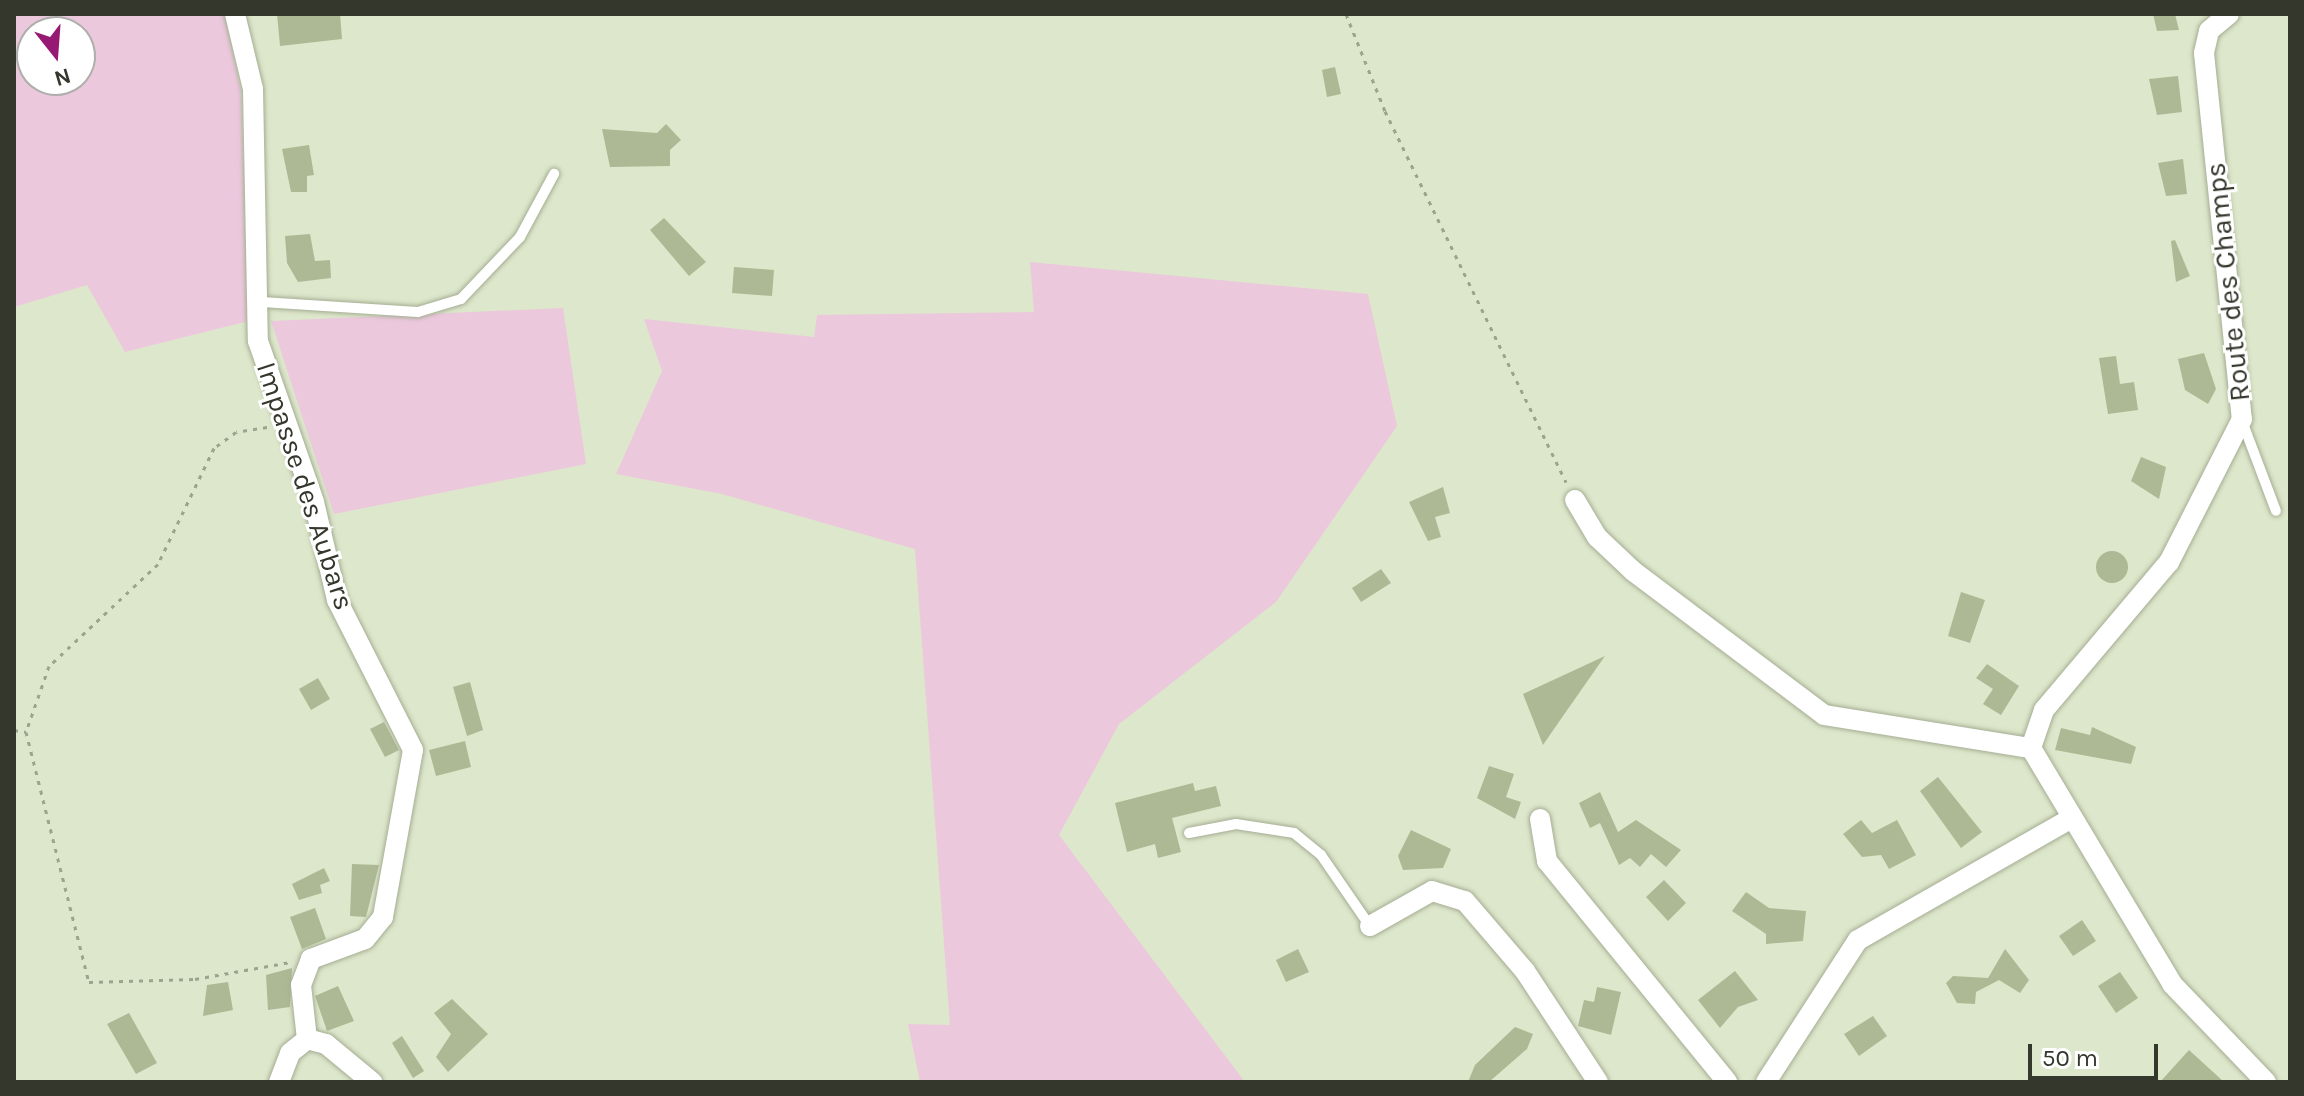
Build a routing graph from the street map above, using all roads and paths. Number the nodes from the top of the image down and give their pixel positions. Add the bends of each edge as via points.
1 (235, 14) edge
2 (1346, 14) edge
3 (2229, 14) edge
4 (554, 174) dead end
5 (262, 302) junction
6 (2242, 419) junction
7 (287, 428) junction
8 (1575, 500) joint
9 (2276, 511) dead end
10 (14, 730) edge
11 (26, 732) junction
12 (2031, 748) junction
13 (2072, 818) junction
14 (1540, 819) dead end
15 (1189, 833) dead end
16 (1370, 926) joint
17 (311, 959) junction
18 (307, 1039) junction
19 (279, 1082) edge
20 (372, 1082) edge
21 (1598, 1082) edge
22 (1727, 1082) edge
23 (1766, 1082) edge
24 (2266, 1082) edge

1 - 5 street, Impasse des Aubars via 253,89
2 - 8 path via 1385,111
3 - 6 street, Route des Champs via 2209,31 2204,53
4 - 5 lane via 520,237 461,299 418,312
5 - 7 street, Impasse des Aubars via 258,341
6 - 9 lane
6 - 12 street, Route des Champs via 2169,562 2044,710
7 - 11 path via 256,426 214,448 158,564 49,666
7 - 17 street, Impasse des Aubars via 337,600 413,750 383,917 365,939
8 - 12 street via 1597,537 1633,571 1824,715
10 - 11 path
11 - 17 path via 89,982 195,979
12 - 13 street
13 - 23 street via 1858,940
13 - 24 street via 2172,984
14 - 22 street via 1547,861
15 - 16 lane via 1236,824 1294,833 1321,855
16 - 21 street via 1432,891 1465,901 1525,971
17 - 18 street via 301,985
18 - 19 street via 290,1053
18 - 20 street via 326,1044

